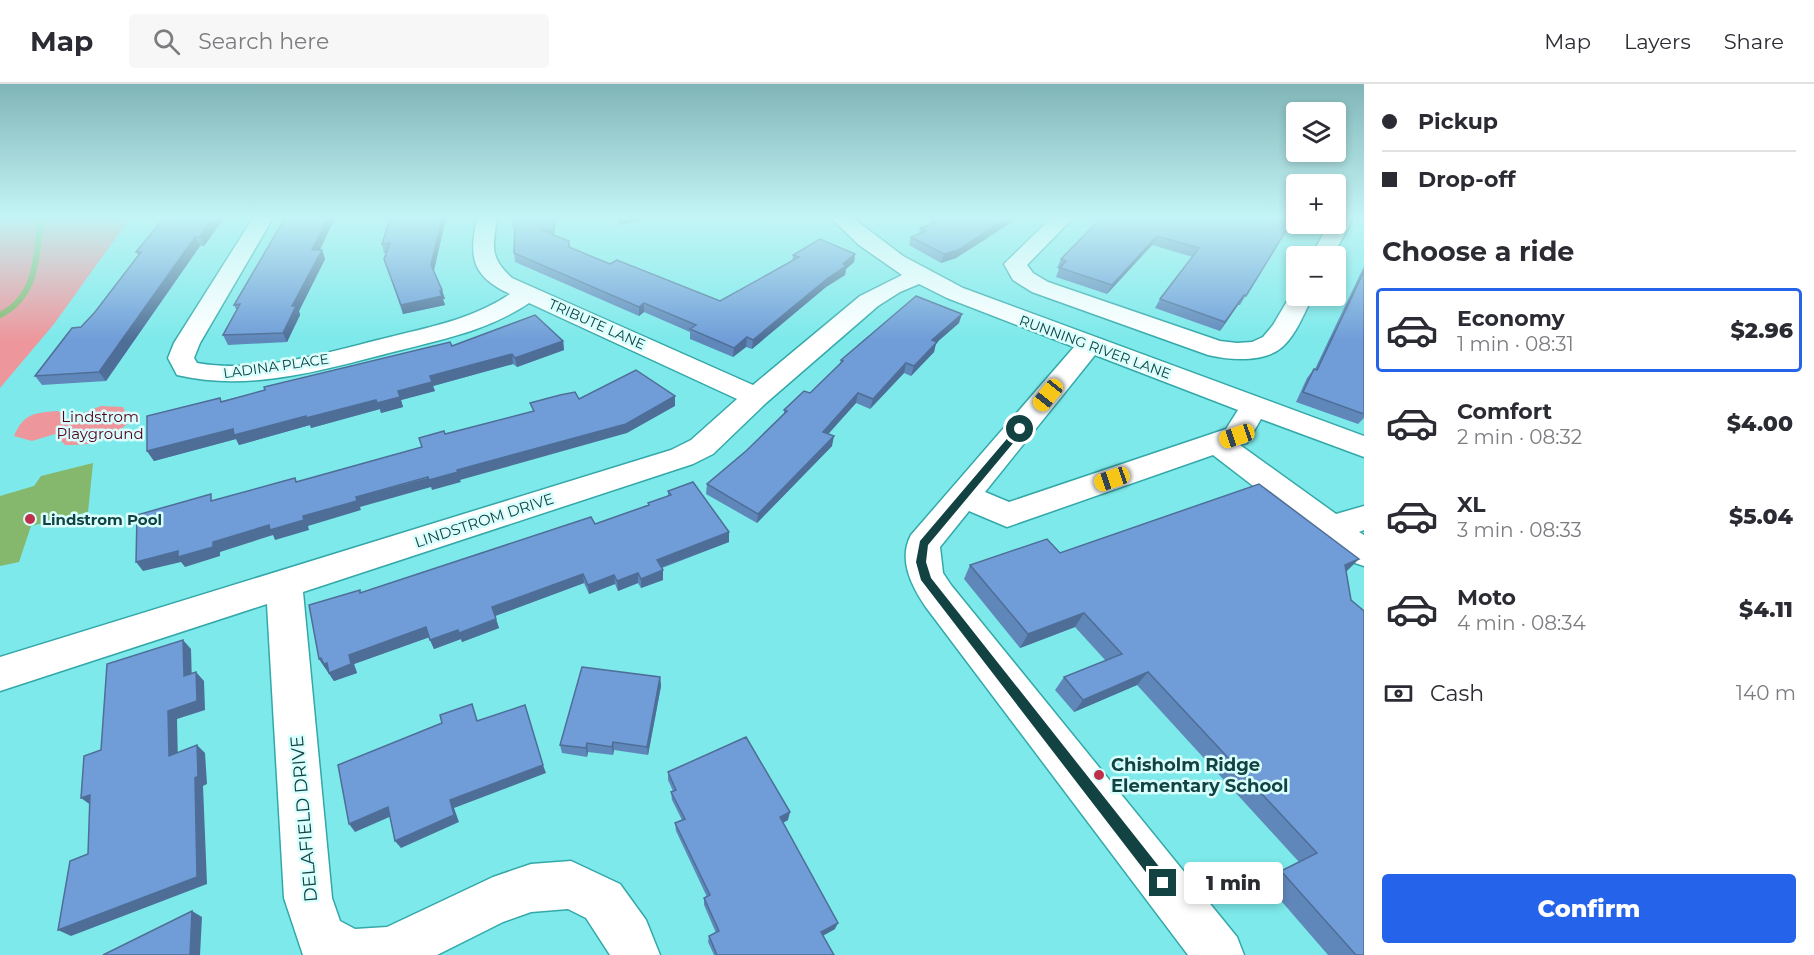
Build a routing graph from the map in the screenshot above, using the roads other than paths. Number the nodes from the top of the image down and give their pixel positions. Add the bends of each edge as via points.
1 (238, 259) edge
2 (483, 259) edge
3 (892, 259) edge
4 (1021, 259) edge
5 (918, 276) junction
6 (528, 293) junction
7 (1296, 306) edge
8 (1089, 345) junction
9 (756, 397) junction
10 (1254, 406) junction
11 (1217, 443) junction
12 (1364, 447) edge
13 (965, 496) junction
14 (1364, 518) edge
15 (1331, 528) junction
16 (1364, 553) edge
17 (284, 583) junction
18 (0, 674) edge
19 (635, 955) edge
20 (1219, 955) edge

1 - 6 street, LADINA PLACE via 187,343 181,358 188,369 233,374 318,362 485,319
2 - 6 street, TRIBUTE LANE via 504,283
3 - 5 street, RUNNING RIVER LANE
4 - 7 street via 1015,264 1017,271 1040,287 1217,349 1258,349 1273,344
5 - 8 street, RUNNING RIVER LANE
5 - 9 street, LINDSTROM DRIVE via 869,301
6 - 9 street, TRIBUTE LANE
8 - 10 street, RUNNING RIVER LANE
8 - 13 street
9 - 17 street, LINDSTROM DRIVE via 702,447 682,457
10 - 11 street via 1237,436
10 - 12 street, RUNNING RIVER LANE
11 - 13 street via 1007,515
11 - 15 street
13 - 20 street via 923,544 921,562 926,580
14 - 15 street
15 - 16 street
17 - 18 street, LINDSTROM DRIVE
17 - 19 street, DELAFIELD DRIVE via 308,898 321,938 351,955 390,952 493,901 531,888 571,885 603,901

